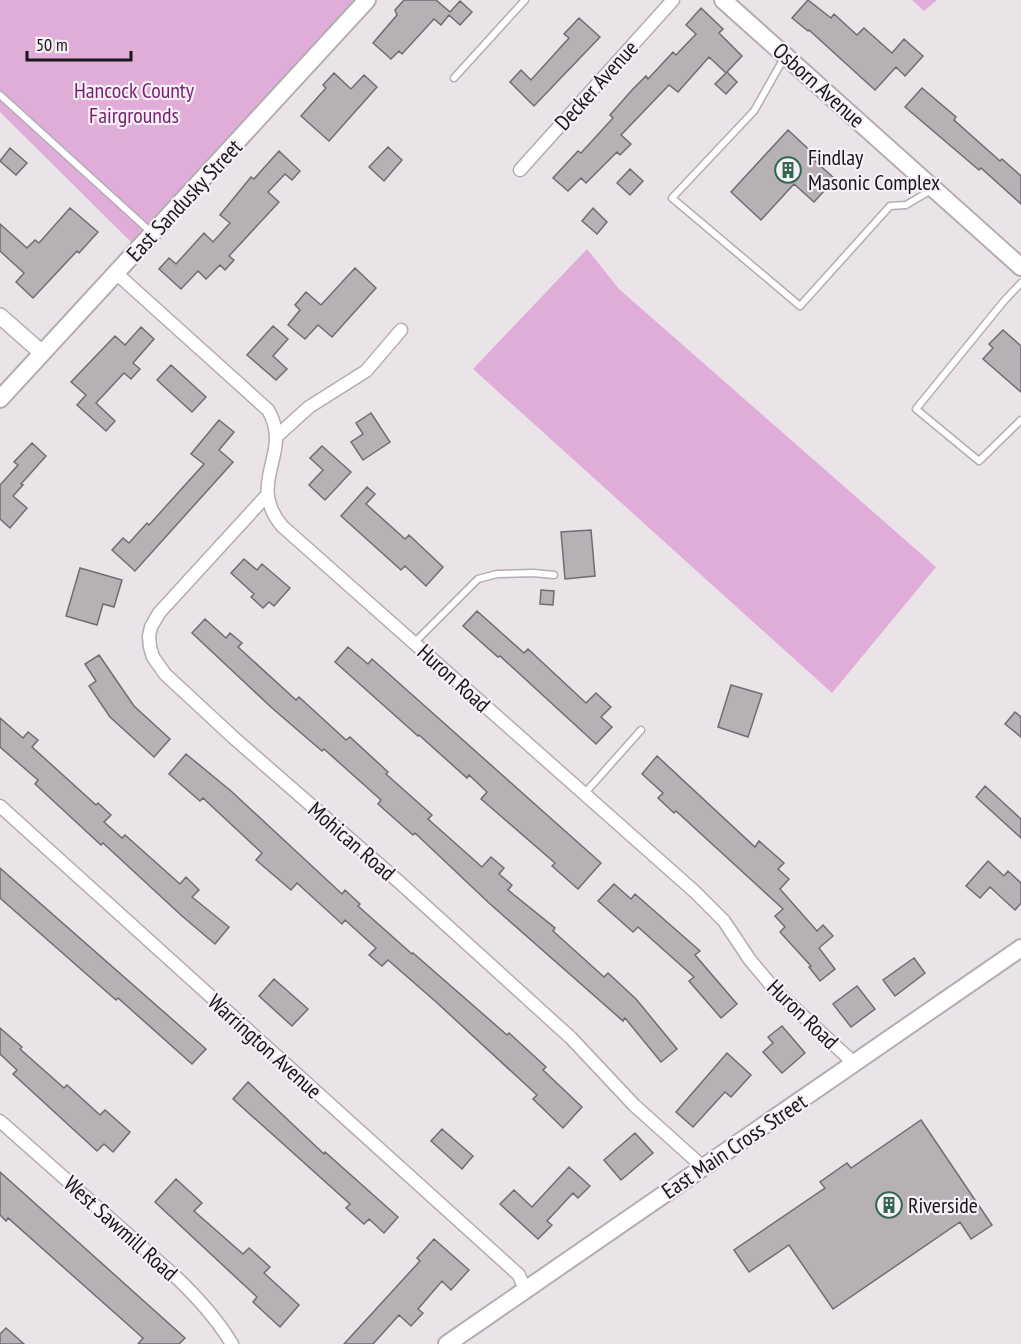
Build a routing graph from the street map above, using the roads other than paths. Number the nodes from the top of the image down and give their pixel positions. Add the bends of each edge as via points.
1 (367, 0) edge
2 (525, 0) edge
3 (673, 0) edge
4 (723, 0) edge
5 (785, 55) junction
6 (454, 78) dead end
7 (0, 95) edge
8 (520, 170) dead end
9 (934, 189) junction
10 (153, 234) junction
11 (1021, 267) edge
12 (116, 273) junction
13 (1021, 283) edge
14 (0, 316) edge
15 (401, 330) dead end
16 (42, 352) junction
17 (0, 399) edge
18 (1021, 420) edge
19 (277, 436) junction
20 (267, 495) junction
21 (554, 575) dead end
22 (414, 643) junction
23 (641, 730) dead end
24 (585, 793) junction
25 (0, 806) edge
26 (1021, 948) edge
27 (855, 1064) junction
28 (0, 1121) edge
29 (703, 1167) junction
30 (525, 1290) junction
31 (232, 1344) edge
32 (447, 1344) edge

1 - 10 main road, East Sandusky Street
2 - 6 lane
3 - 8 street, Decker Avenue
4 - 5 main road, Osborn Avenue
5 - 9 main road, Osborn Avenue
5 - 9 lane via 754,111 672,198 800,306 890,206 906,205
7 - 10 lane
9 - 11 main road, Osborn Avenue
10 - 12 main road, East Sandusky Street
12 - 16 main road, East Sandusky Street
12 - 19 street via 254,395 273,418
13 - 18 lane via 916,409 979,461
14 - 16 street
15 - 19 street via 366,371 309,407
16 - 17 main road, East Sandusky Street
19 - 20 street
20 - 22 street, Huron Road via 270,509 282,526
20 - 29 street, Mohican Road via 159,613 149,636 159,667 572,1038 612,1083
21 - 22 lane via 497,574 478,579
22 - 24 street, Huron Road
23 - 24 lane
24 - 27 street, Huron Road via 724,921 776,991
25 - 30 street, Warrington Avenue via 517,1273
26 - 27 main road, East Main Cross Street
27 - 29 main road, East Main Cross Street
28 - 31 street, West Sawmill Road via 191,1292
29 - 30 main road, East Main Cross Street
30 - 32 main road, East Main Cross Street

